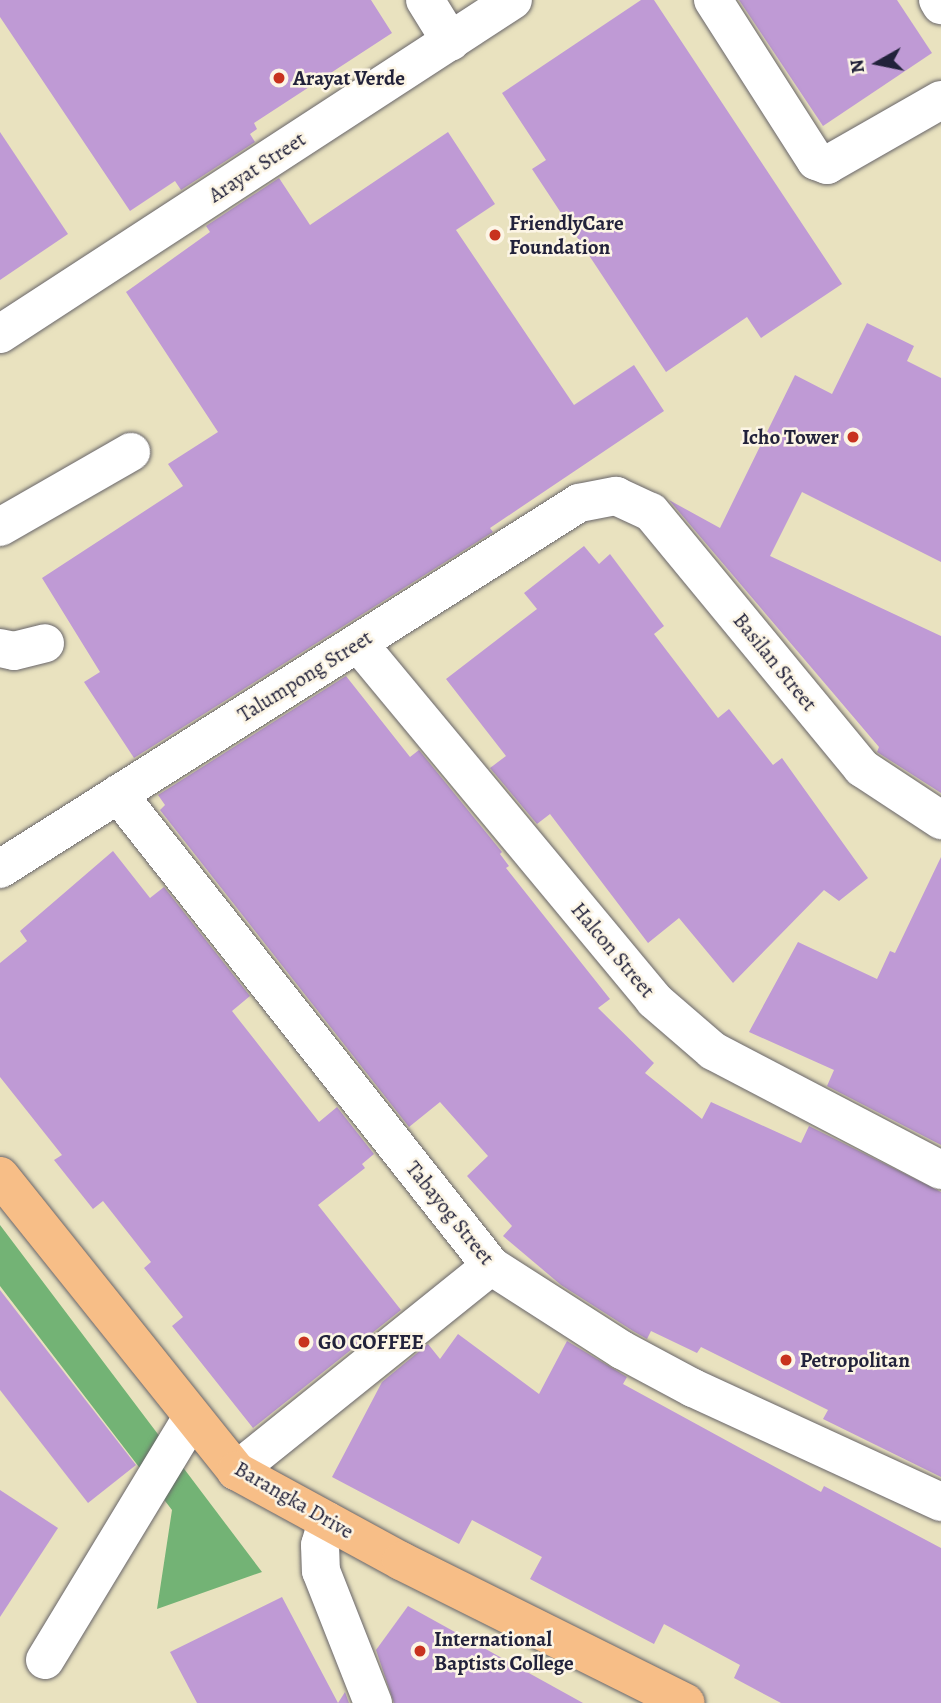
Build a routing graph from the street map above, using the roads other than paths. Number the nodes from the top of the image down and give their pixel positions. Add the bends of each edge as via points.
1 (425, 0) edge
2 (513, 0) edge
3 (713, 0) edge
4 (938, 0) edge
5 (941, 5) edge
6 (451, 41) junction
7 (941, 100) edge
8 (0, 334) edge
9 (131, 452) dead end
10 (616, 496) joint
11 (0, 527) edge
12 (45, 643) dead end
13 (358, 643) junction
14 (0, 648) edge
15 (118, 794) junction
16 (941, 820) edge
17 (0, 869) edge
18 (941, 1170) edge
19 (0, 1176) edge
20 (491, 1266) junction
21 (191, 1419) junction
22 (236, 1471) junction
23 (941, 1502) edge
24 (327, 1521) junction
25 (45, 1660) dead end
26 (373, 1703) edge
27 (686, 1703) edge

1 - 6 street
2 - 6 street, Arayat Street
3 - 7 street via 816,161 827,165
4 - 5 street
6 - 8 street, Arayat Street
9 - 11 street
10 - 13 street, Talumpong Street via 579,503
10 - 16 street, Basilan Street via 651,512 862,768
12 - 14 street via 14,651
13 - 15 street, Talumpong Street
13 - 18 street, Halcon Street via 654,1000 713,1051
15 - 17 street, Talumpong Street
15 - 20 street, Tabayog Street
19 - 21 main road, Barangka Drive
20 - 22 street
20 - 23 street, Tabayog Street via 622,1350 693,1388
21 - 22 main road, Barangka Drive
21 - 25 street
22 - 24 main road, Barangka Drive
24 - 26 street via 320,1545 321,1572
24 - 27 main road, Barangka Drive

